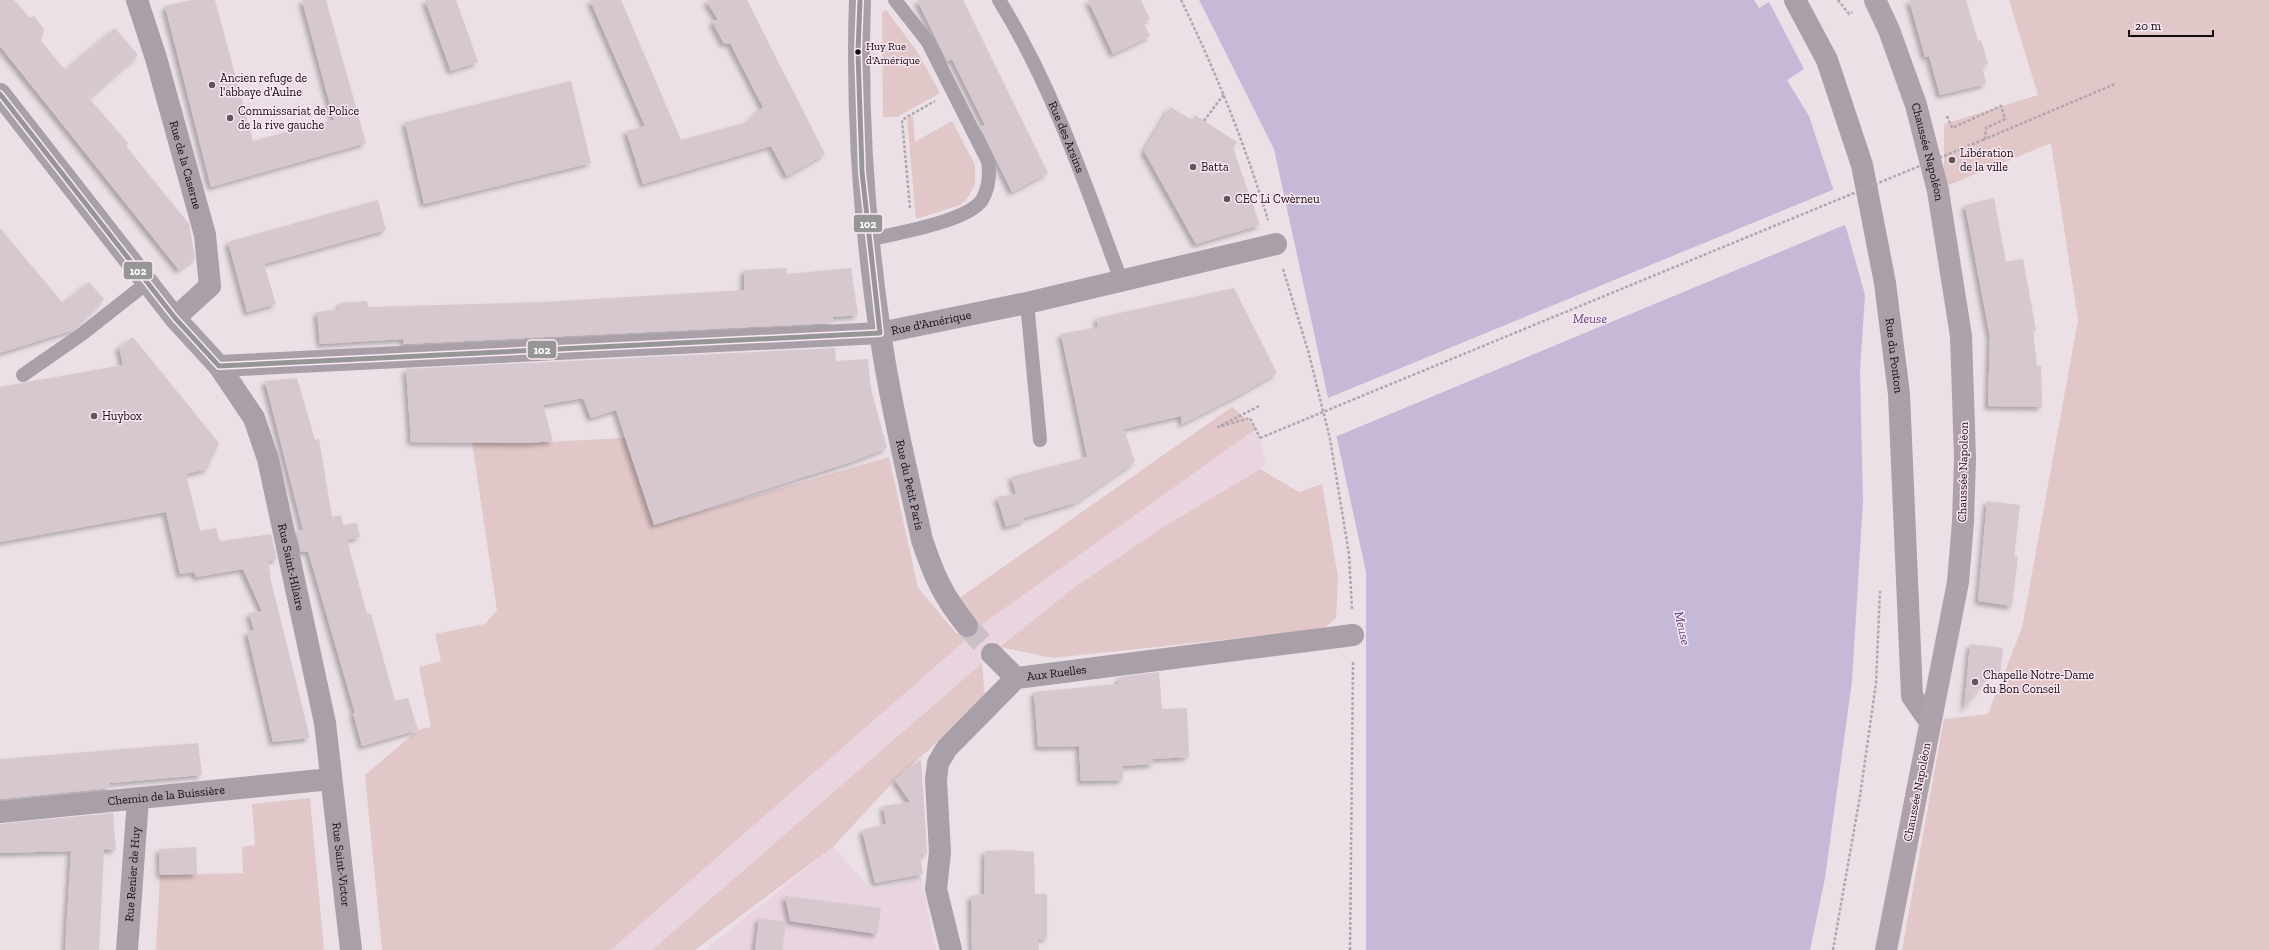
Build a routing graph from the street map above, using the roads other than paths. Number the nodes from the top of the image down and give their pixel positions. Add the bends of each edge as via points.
1 (137, 0) edge
2 (860, 0) edge
3 (895, 0) edge
4 (999, 0) edge
5 (1795, 0) edge
6 (1875, 0) edge
7 (0, 94) edge
8 (868, 240) junction
9 (1276, 244) road end
10 (1121, 280) junction
11 (148, 282) junction
12 (1027, 303) junction
13 (175, 318) junction
14 (880, 333) junction
15 (219, 366) junction
16 (23, 375) dead end
17 (1040, 440) dead end
18 (967, 626) tunnel mouth
19 (1353, 635) road end
20 (992, 654) tunnel mouth
21 (1016, 678) junction
22 (1930, 722) junction
23 (331, 779) junction
24 (138, 799) junction
25 (0, 812) edge
26 (127, 950) edge
27 (351, 950) edge
28 (951, 950) edge
29 (1886, 950) edge

1 - 13 street, Rue de la Caserne via 156,58 205,235 210,286
2 - 8 street, Rue du Petit Paris via 858,52 862,172
3 - 8 lane via 928,42 988,161 990,172 982,200 969,212
4 - 10 lane, Rue des Arsins via 1044,81
5 - 22 street, Rue du Ponton via 1828,60 1862,165 1885,283 1899,394 1912,696
6 - 22 main road, Chaussée Napoléon via 1889,30 1916,105 1938,191 1962,336 1965,458 1963,522 1958,582
7 - 11 street, Rue Saint-Hilaire
8 - 14 street, Rue du Petit Paris
9 - 10 street, Rue d'Amérique
10 - 12 street, Rue d'Amérique
11 - 13 street, Rue Saint-Hilaire
11 - 16 lane via 82,334
12 - 14 street, Rue d'Amérique
12 - 17 lane
13 - 15 street, Rue Saint-Hilaire
14 - 15 street, Rue d'Amérique
14 - 18 street, Rue du Petit Paris via 922,540 938,585
15 - 23 street, Rue Saint-Hilaire via 254,418 268,459 325,723
19 - 21 street, Aux Ruelles
20 - 21 street
21 - 28 street, Aux Ruelles via 947,748 938,763 936,780 940,852 936,889
22 - 29 main road, Chaussée Napoléon
23 - 24 street, Chemin de la Buissière
23 - 27 street, Rue Saint-Victor
24 - 25 street, Chemin de la Buissière
24 - 26 street, Rue Renier de Huy

